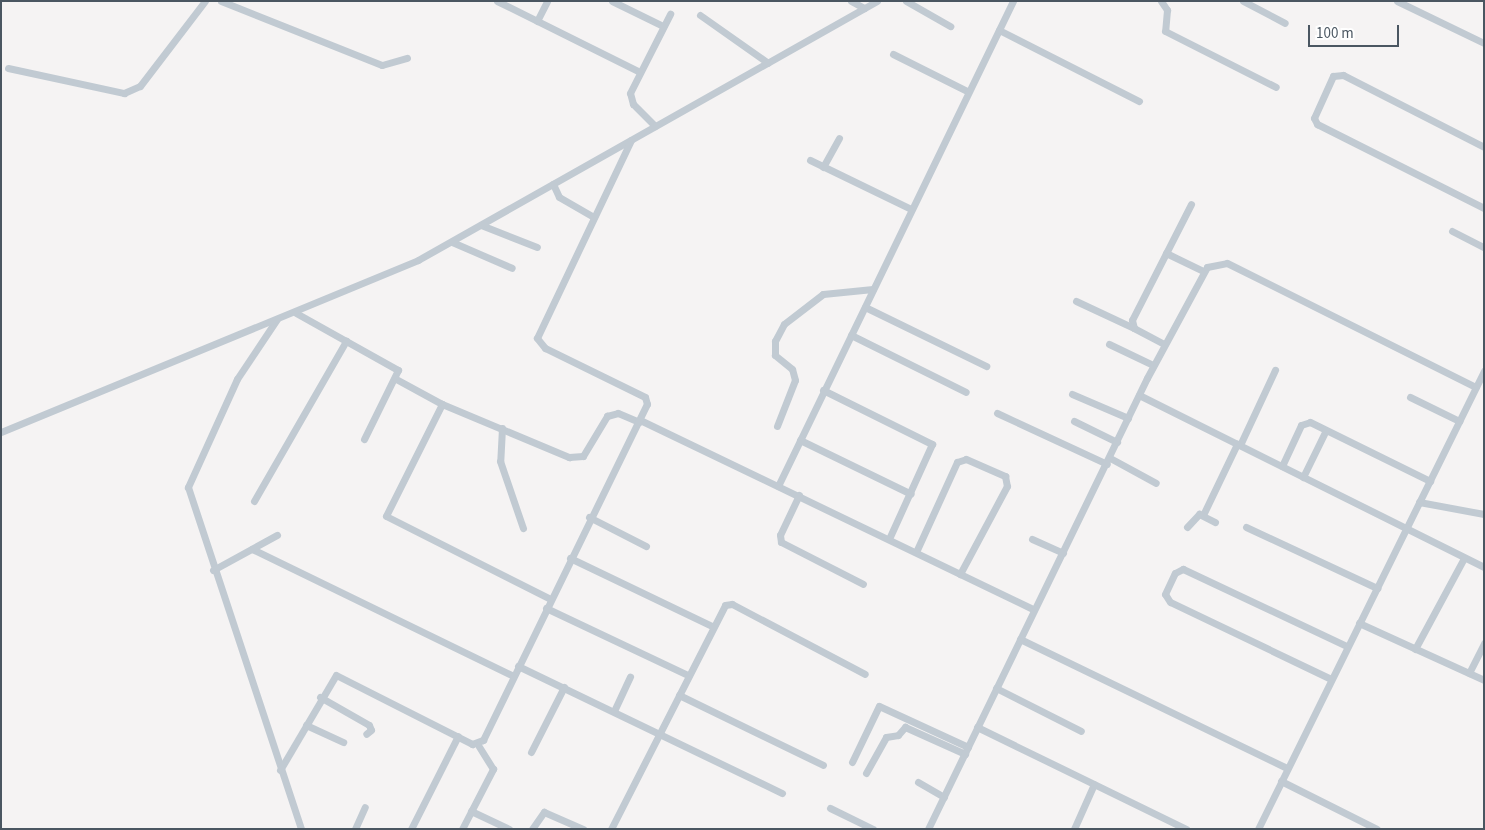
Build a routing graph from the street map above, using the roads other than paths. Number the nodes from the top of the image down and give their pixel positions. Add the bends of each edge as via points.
1 (205, 1) edge
2 (221, 1) edge
3 (496, 1) edge
4 (547, 1) edge
5 (612, 1) edge
6 (851, 1) edge
7 (877, 1) edge
8 (906, 1) edge
9 (1013, 1) edge
10 (1161, 1) edge
11 (1243, 1) edge
12 (1397, 1) edge
13 (864, 8) junction
14 (670, 14) dead end
15 (700, 15) dead end
16 (537, 21) junction
17 (1285, 23) dead end
18 (662, 26) junction
19 (950, 26) dead end
20 (999, 30) junction
21 (1484, 43) edge
22 (893, 54) dead end
23 (407, 58) dead end
24 (768, 63) junction
25 (8, 68) dead end
26 (638, 71) junction
27 (1276, 87) dead end
28 (967, 91) junction
29 (1139, 101) dead end
30 (655, 126) junction
31 (839, 138) dead end
32 (630, 140) junction
33 (1484, 147) edge
34 (810, 160) dead end
35 (823, 167) junction
36 (553, 184) junction
37 (1191, 204) dead end
38 (1484, 208) edge
39 (911, 209) junction
40 (593, 218) junction
41 (481, 225) junction
42 (1452, 231) dead end
43 (452, 242) junction
44 (1484, 247) edge
45 (537, 248) dead end
46 (1166, 253) junction
47 (512, 268) dead end
48 (1203, 271) junction
49 (873, 289) junction
50 (1076, 301) dead end
51 (864, 307) junction
52 (296, 313) junction
53 (277, 319) junction
54 (1134, 328) junction
55 (851, 335) junction
56 (346, 341) junction
57 (1109, 344) dead end
58 (1164, 344) junction
59 (1153, 365) junction
60 (986, 366) dead end
61 (1275, 370) dead end
62 (1484, 371) edge
63 (396, 379) junction
64 (1476, 386) junction
65 (823, 390) junction
66 (966, 392) dead end
67 (1072, 394) dead end
68 (1139, 395) junction
69 (1410, 397) dead end
70 (442, 404) junction
71 (997, 413) dead end
72 (1128, 418) junction
73 (640, 421) junction
74 (1074, 421) dead end
75 (1459, 421) junction
76 (777, 426) dead end
77 (502, 428) junction
78 (1326, 430) junction
79 (1, 432) edge
80 (364, 439) dead end
81 (800, 440) junction
82 (1117, 442) junction
83 (1239, 444) junction
84 (1108, 461) junction
85 (1282, 466) junction
86 (1303, 476) junction
87 (1430, 481) junction
88 (1156, 483) dead end
89 (778, 486) junction
90 (911, 494) junction
91 (799, 495) junction
92 (254, 501) dead end
93 (1419, 502) junction
94 (1484, 514) edge
95 (1203, 515) junction
96 (590, 517) junction
97 (1215, 522) dead end
98 (1187, 527) dead end
99 (1246, 527) dead end
100 (523, 528) dead end
101 (1407, 528) junction
102 (277, 535) dead end
103 (889, 539) junction
104 (1032, 539) dead end
105 (646, 546) dead end
106 (252, 549) junction
107 (916, 552) junction
108 (1063, 553) junction
109 (570, 558) junction
110 (1464, 558) junction
111 (1484, 567) edge
112 (213, 570) junction
113 (960, 574) junction
114 (863, 584) dead end
115 (1377, 588) junction
116 (550, 599) junction
117 (546, 608) junction
118 (1034, 610) junction
119 (1359, 622) junction
120 (712, 626) junction
121 (1020, 639) junction
122 (1484, 643) edge
123 (1347, 646) junction
124 (1416, 649) junction
125 (518, 666) junction
126 (1469, 673) junction
127 (688, 674) junction
128 (865, 674) dead end
129 (513, 676) junction
130 (630, 676) dead end
131 (1331, 679) junction
132 (1484, 680) edge
133 (564, 687) junction
134 (996, 688) junction
135 (679, 695) junction
136 (320, 697) junction
137 (614, 711) junction
138 (306, 725) junction
139 (977, 727) junction
140 (1081, 731) dead end
141 (366, 734) dead end
142 (661, 734) junction
143 (458, 736) junction
144 (343, 742) dead end
145 (478, 745) junction
146 (968, 747) junction
147 (531, 752) dead end
148 (965, 754) junction
149 (852, 762) dead end
150 (823, 765) dead end
151 (1287, 768) junction
152 (280, 770) junction
153 (866, 773) dead end
154 (1281, 781) junction
155 (918, 782) dead end
156 (1094, 784) junction
157 (782, 793) dead end
158 (944, 797) junction
159 (365, 807) dead end
160 (830, 808) dead end
161 (471, 811) junction
162 (301, 829) edge
163 (355, 829) edge
164 (411, 829) edge
165 (462, 829) edge
166 (509, 829) edge
167 (532, 829) edge
168 (583, 829) edge
169 (611, 829) edge
170 (873, 829) edge
171 (928, 829) edge
172 (1074, 829) edge
173 (1186, 829) edge
174 (1258, 829) edge
175 (1378, 829) edge

1 - 25 street via 140,86 124,93
2 - 23 street via 382,65
3 - 16 street
4 - 16 street
5 - 18 street
6 - 13 street
7 - 13 street
8 - 19 street
9 - 20 street
10 - 27 street via 1167,10 1165,31
11 - 17 street
12 - 21 street
13 - 24 street
14 - 18 street
15 - 24 street
16 - 26 street
18 - 26 street
20 - 28 street
20 - 29 street
22 - 28 street
24 - 30 street
26 - 30 street via 630,98
28 - 39 street
30 - 32 street
31 - 35 street
32 - 36 street
32 - 40 street
33 - 38 street via 1343,75 1333,76 1314,118 1317,124
34 - 35 street
35 - 39 street
36 - 40 street via 559,197
36 - 41 street
37 - 46 street
39 - 49 street
40 - 73 street via 537,338 545,348 646,398
41 - 43 street
41 - 45 street
42 - 44 street
43 - 47 street
43 - 52 street
46 - 48 street
46 - 54 street via 1132,320
48 - 58 street
48 - 64 street via 1216,261 1227,263
49 - 51 street
49 - 76 street via 823,294 784,324 776,340 775,355 792,369 794,380
50 - 54 street
51 - 55 street
51 - 60 street
52 - 53 street
52 - 56 street
53 - 79 street
53 - 112 street via 237,379 190,478 188,494
54 - 58 street
55 - 65 street
55 - 66 street
56 - 63 street via 398,370
56 - 92 street
57 - 59 street
58 - 59 street
59 - 68 street
61 - 83 street
62 - 64 street
63 - 70 street
63 - 80 street
64 - 75 street
65 - 81 street
65 - 90 street via 928,440 932,450
67 - 72 street
68 - 72 street
68 - 83 street
69 - 75 street
70 - 77 street
70 - 116 street via 386,516
71 - 84 street
72 - 82 street
73 - 77 street via 623,414 606,416 588,451 576,458
73 - 89 street
73 - 96 street
74 - 82 street
75 - 87 street
77 - 100 street via 500,461
78 - 85 street via 1310,422 1301,424
78 - 86 street
78 - 87 street
81 - 89 street
81 - 90 street
82 - 84 street
83 - 85 street
83 - 95 street
84 - 88 street
84 - 108 street
85 - 86 street
86 - 101 street
87 - 93 street
89 - 91 street
90 - 103 street
91 - 103 street
91 - 114 street via 780,535 781,542
93 - 94 street
93 - 101 street
95 - 97 street
95 - 98 street via 1195,516
96 - 105 street
96 - 109 street
99 - 115 street
101 - 110 street
101 - 115 street
102 - 106 street
103 - 107 street
104 - 108 street
106 - 112 street
106 - 129 street
107 - 113 street
107 - 113 street via 961,460 1005,476 1007,486
108 - 118 street
109 - 116 street
109 - 120 street
110 - 111 street
110 - 124 street
112 - 152 street
113 - 118 street
115 - 119 street
116 - 117 street
117 - 125 street
117 - 127 street
118 - 121 street
119 - 123 street
119 - 124 street
120 - 127 street
120 - 128 street via 721,608 732,604
121 - 134 street
121 - 151 street
122 - 126 street
123 - 131 street
123 - 131 street via 1183,569 1175,573 1165,594 1170,602
124 - 126 street
125 - 129 street
125 - 133 street
126 - 132 street
127 - 135 street
129 - 145 street
130 - 137 street
131 - 151 street
133 - 137 street
133 - 147 street
134 - 139 street
134 - 140 street
135 - 142 street
135 - 150 street
136 - 138 street
136 - 141 street via 369,725 371,730
136 - 143 street via 330,680 339,675
137 - 142 street
138 - 144 street
138 - 152 street
139 - 146 street
139 - 156 street
142 - 157 street
142 - 169 street
143 - 145 street
143 - 164 street
145 - 161 street via 493,769
146 - 148 street
146 - 149 street via 879,706
148 - 153 street via 905,727 898,735 886,737
148 - 158 street
151 - 154 street
152 - 162 street
154 - 174 street
154 - 175 street
155 - 158 street
156 - 172 street
156 - 173 street
158 - 171 street
159 - 163 street
160 - 170 street
161 - 165 street
161 - 166 street
167 - 168 street via 544,812

